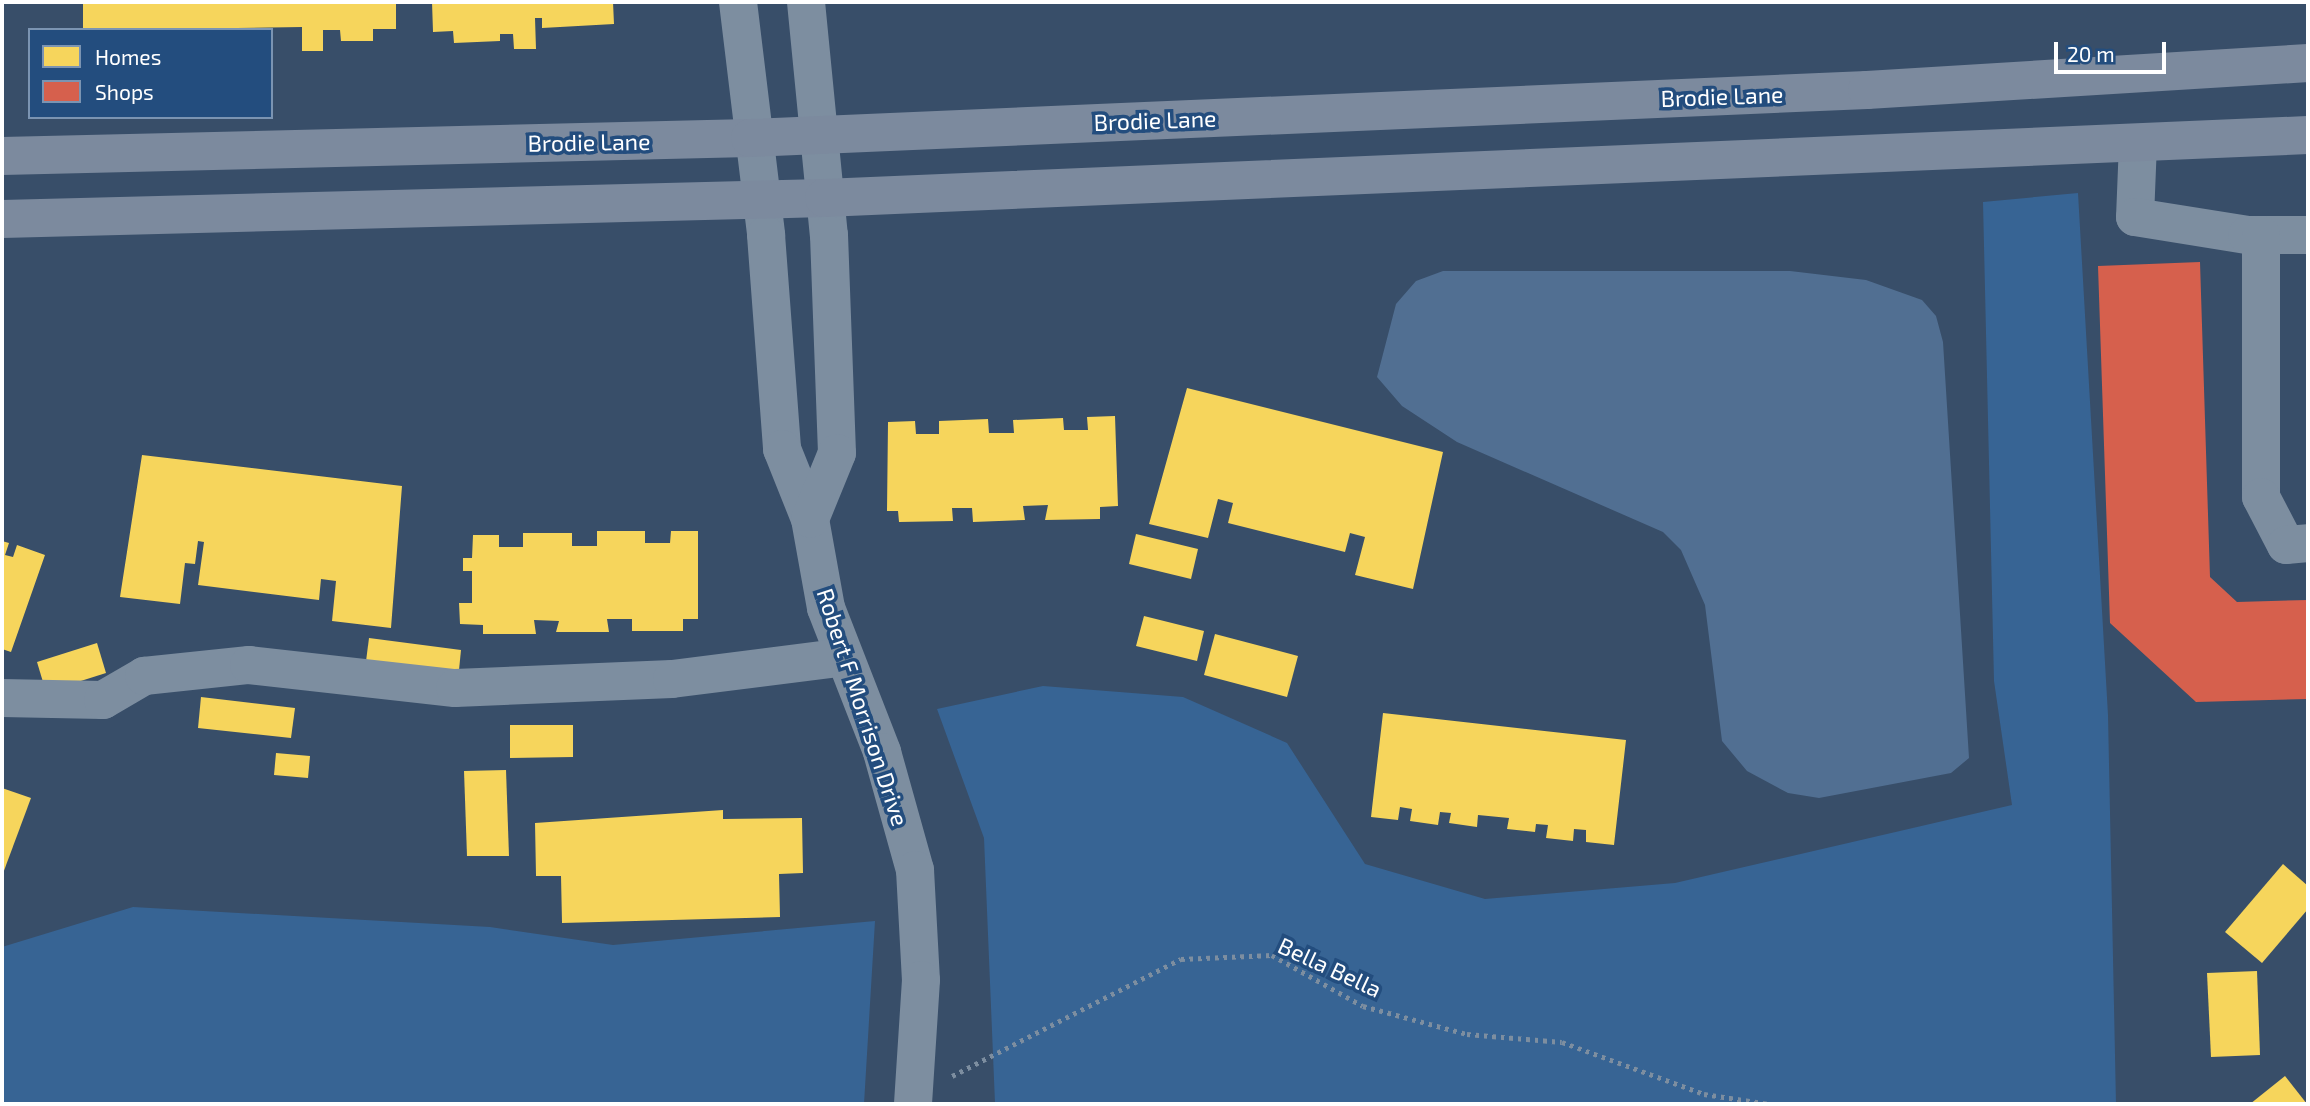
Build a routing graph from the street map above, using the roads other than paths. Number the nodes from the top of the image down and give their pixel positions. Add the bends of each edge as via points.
1 (738, 2) edge
2 (806, 2) edge
3 (2308, 63) edge
4 (815, 135) junction
5 (2308, 135) edge
6 (750, 138) junction
7 (2138, 144) junction
8 (2, 156) edge
9 (824, 198) junction
10 (758, 200) junction
11 (2, 219) edge
12 (2261, 235) junction
13 (2308, 235) edge
14 (810, 519) junction
15 (2308, 543) edge
16 (845, 657) junction
17 (2, 698) edge
18 (913, 1100) edge

1 - 6 lane, Robert F Morrison Drive
2 - 4 lane
3 - 4 main road, Brodie Lane via 1867,90
4 - 6 main road, Brodie Lane
4 - 9 lane
5 - 7 main road
6 - 8 main road, Brodie Lane
6 - 10 lane, Robert F Morrison Drive
7 - 9 main road
7 - 12 lane via 2135,217
9 - 10 main road
9 - 14 lane via 837,453
10 - 11 main road
10 - 14 lane, Robert F Morrison Drive via 782,449
12 - 13 lane
12 - 15 lane via 2261,497 2286,545
14 - 16 lane, Robert F Morrison Drive via 826,608
16 - 17 lane via 673,679 455,688 248,665 144,676 103,700
16 - 18 lane, Robert F Morrison Drive via 883,751 915,870 921,980

